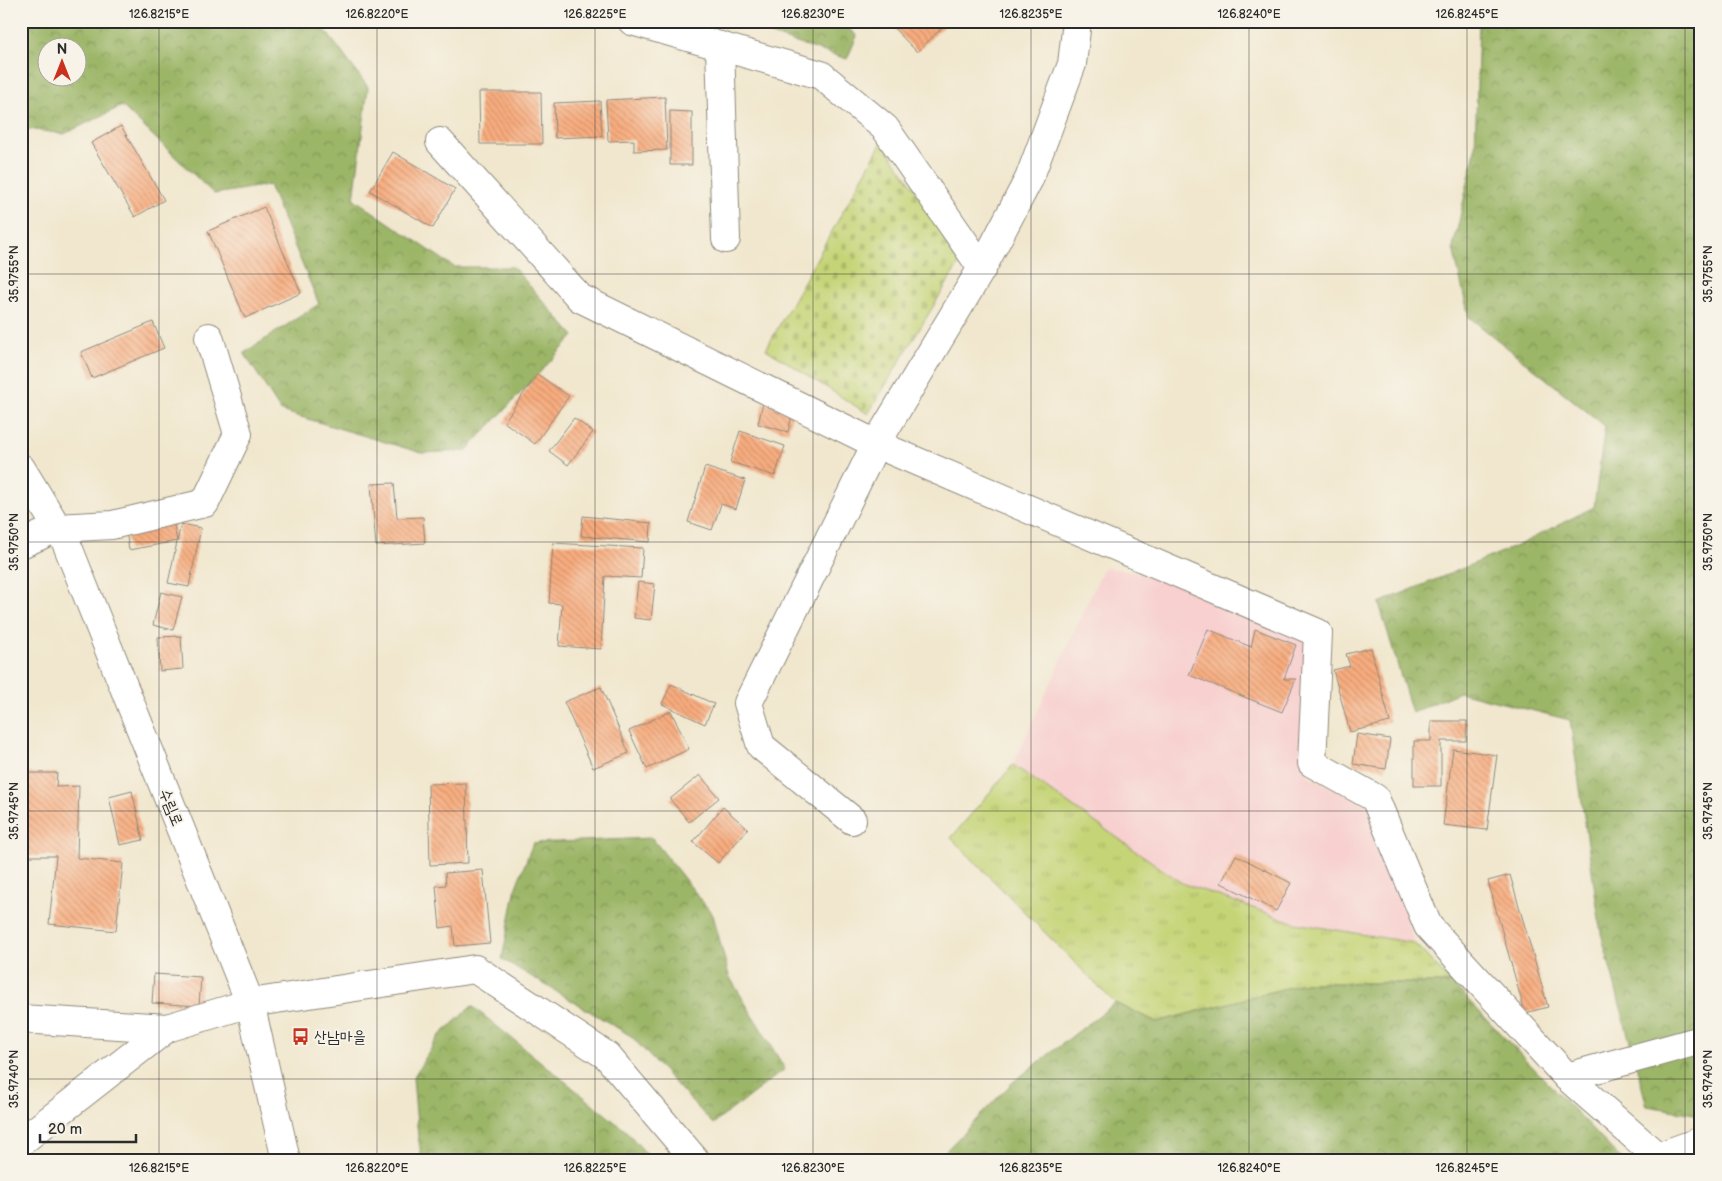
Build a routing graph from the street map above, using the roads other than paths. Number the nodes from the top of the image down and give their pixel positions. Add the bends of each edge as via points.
1 (632, 21) edge
2 (1078, 21) edge
3 (720, 46) junction
4 (440, 142) dead end
5 (726, 239) dead end
6 (982, 268) junction
7 (209, 338) dead end
8 (876, 444) junction
9 (21, 468) edge
10 (57, 528) junction
11 (21, 544) edge
12 (852, 820) dead end
13 (250, 1003) junction
14 (21, 1019) edge
15 (167, 1028) junction
16 (1701, 1040) edge
17 (1567, 1077) junction
18 (1701, 1141) edge
19 (21, 1142) edge
20 (1654, 1158) edge
21 (286, 1160) edge
22 (695, 1160) edge

1 - 3 street
2 - 6 street via 1072,64 1029,179
3 - 5 street
3 - 6 street via 822,75 885,128
4 - 8 street via 580,298
6 - 8 street
7 - 10 street via 238,434 205,503 112,525
8 - 12 street via 748,703 761,746
8 - 17 street via 1318,632 1312,763 1375,798 1428,926
9 - 10 street, 수림로
10 - 11 street
10 - 13 street, 수림로 via 66,542
13 - 15 street
13 - 21 street, 수림로
13 - 22 street via 475,969 607,1056
14 - 15 street
15 - 19 street
16 - 17 street
17 - 20 street
18 - 20 street

